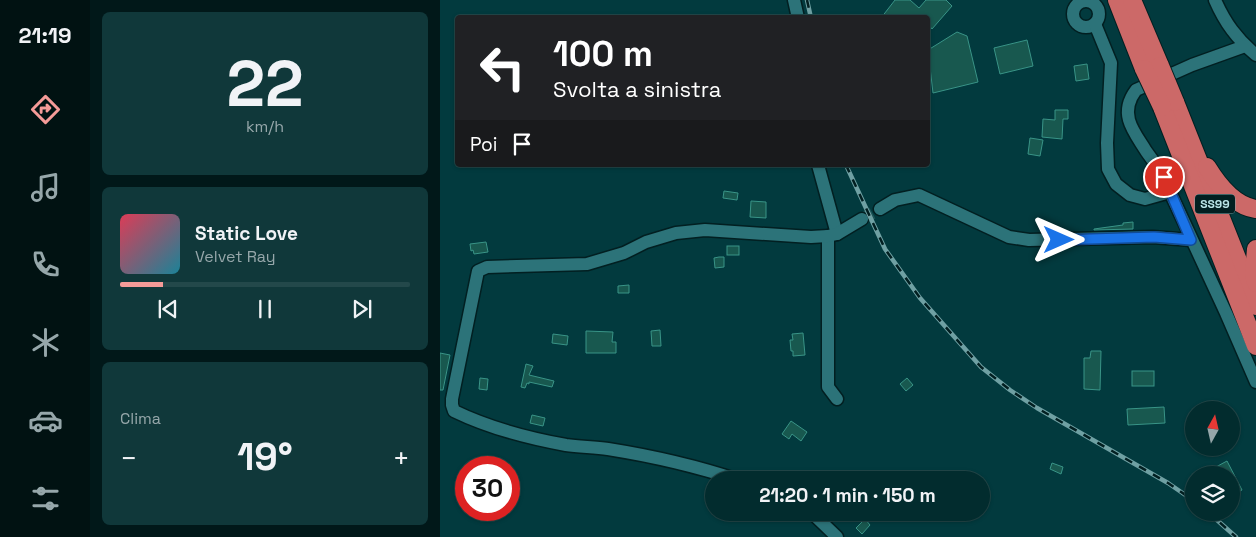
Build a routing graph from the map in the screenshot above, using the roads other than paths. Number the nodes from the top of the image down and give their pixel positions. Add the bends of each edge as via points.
1 (794, 0) edge
2 (1117, 0) edge
3 (1132, 0) edge
4 (1215, 0) edge
5 (797, 15) edge
6 (1095, 24) dead end
7 (1245, 46) junction
8 (1256, 55) edge
9 (1152, 68) junction
10 (1168, 105) junction
11 (1185, 129) junction
12 (818, 167) edge
13 (1170, 192) junction
14 (880, 209) tunnel mouth
15 (1256, 209) edge
16 (862, 219) tunnel mouth
17 (832, 235) junction
18 (1191, 240) junction
19 (1256, 249) edge
20 (1256, 284) edge
21 (1256, 306) edge
22 (1256, 346) edge
23 (1256, 382) edge
24 (837, 399) dead end
25 (709, 471) edge
26 (820, 521) edge
27 (837, 537) edge

1 - 5 street
2 - 9 highway, SS99
3 - 9 highway, SS99
4 - 7 street via 1223,18
6 - 13 street via 1110,63 1108,169 1116,184 1130,195 1145,199
7 - 8 street
7 - 13 street via 1192,65 1136,90 1132,96 1128,119
9 - 10 highway, SS99, bridge
10 - 11 highway, SS99
10 - 22 highway, SS99
11 - 15 highway via 1213,177 1234,200
11 - 21 highway, SS99
12 - 17 street
13 - 18 street
14 - 18 street via 895,200 919,195 1009,237 1029,240 1154,237
16 - 17 street
17 - 24 street via 828,388
17 - 25 street via 811,237 705,230 676,232 587,264 487,267 478,271 452,399 454,411 520,436 630,453
18 - 23 street
19 - 20 highway
26 - 27 street

